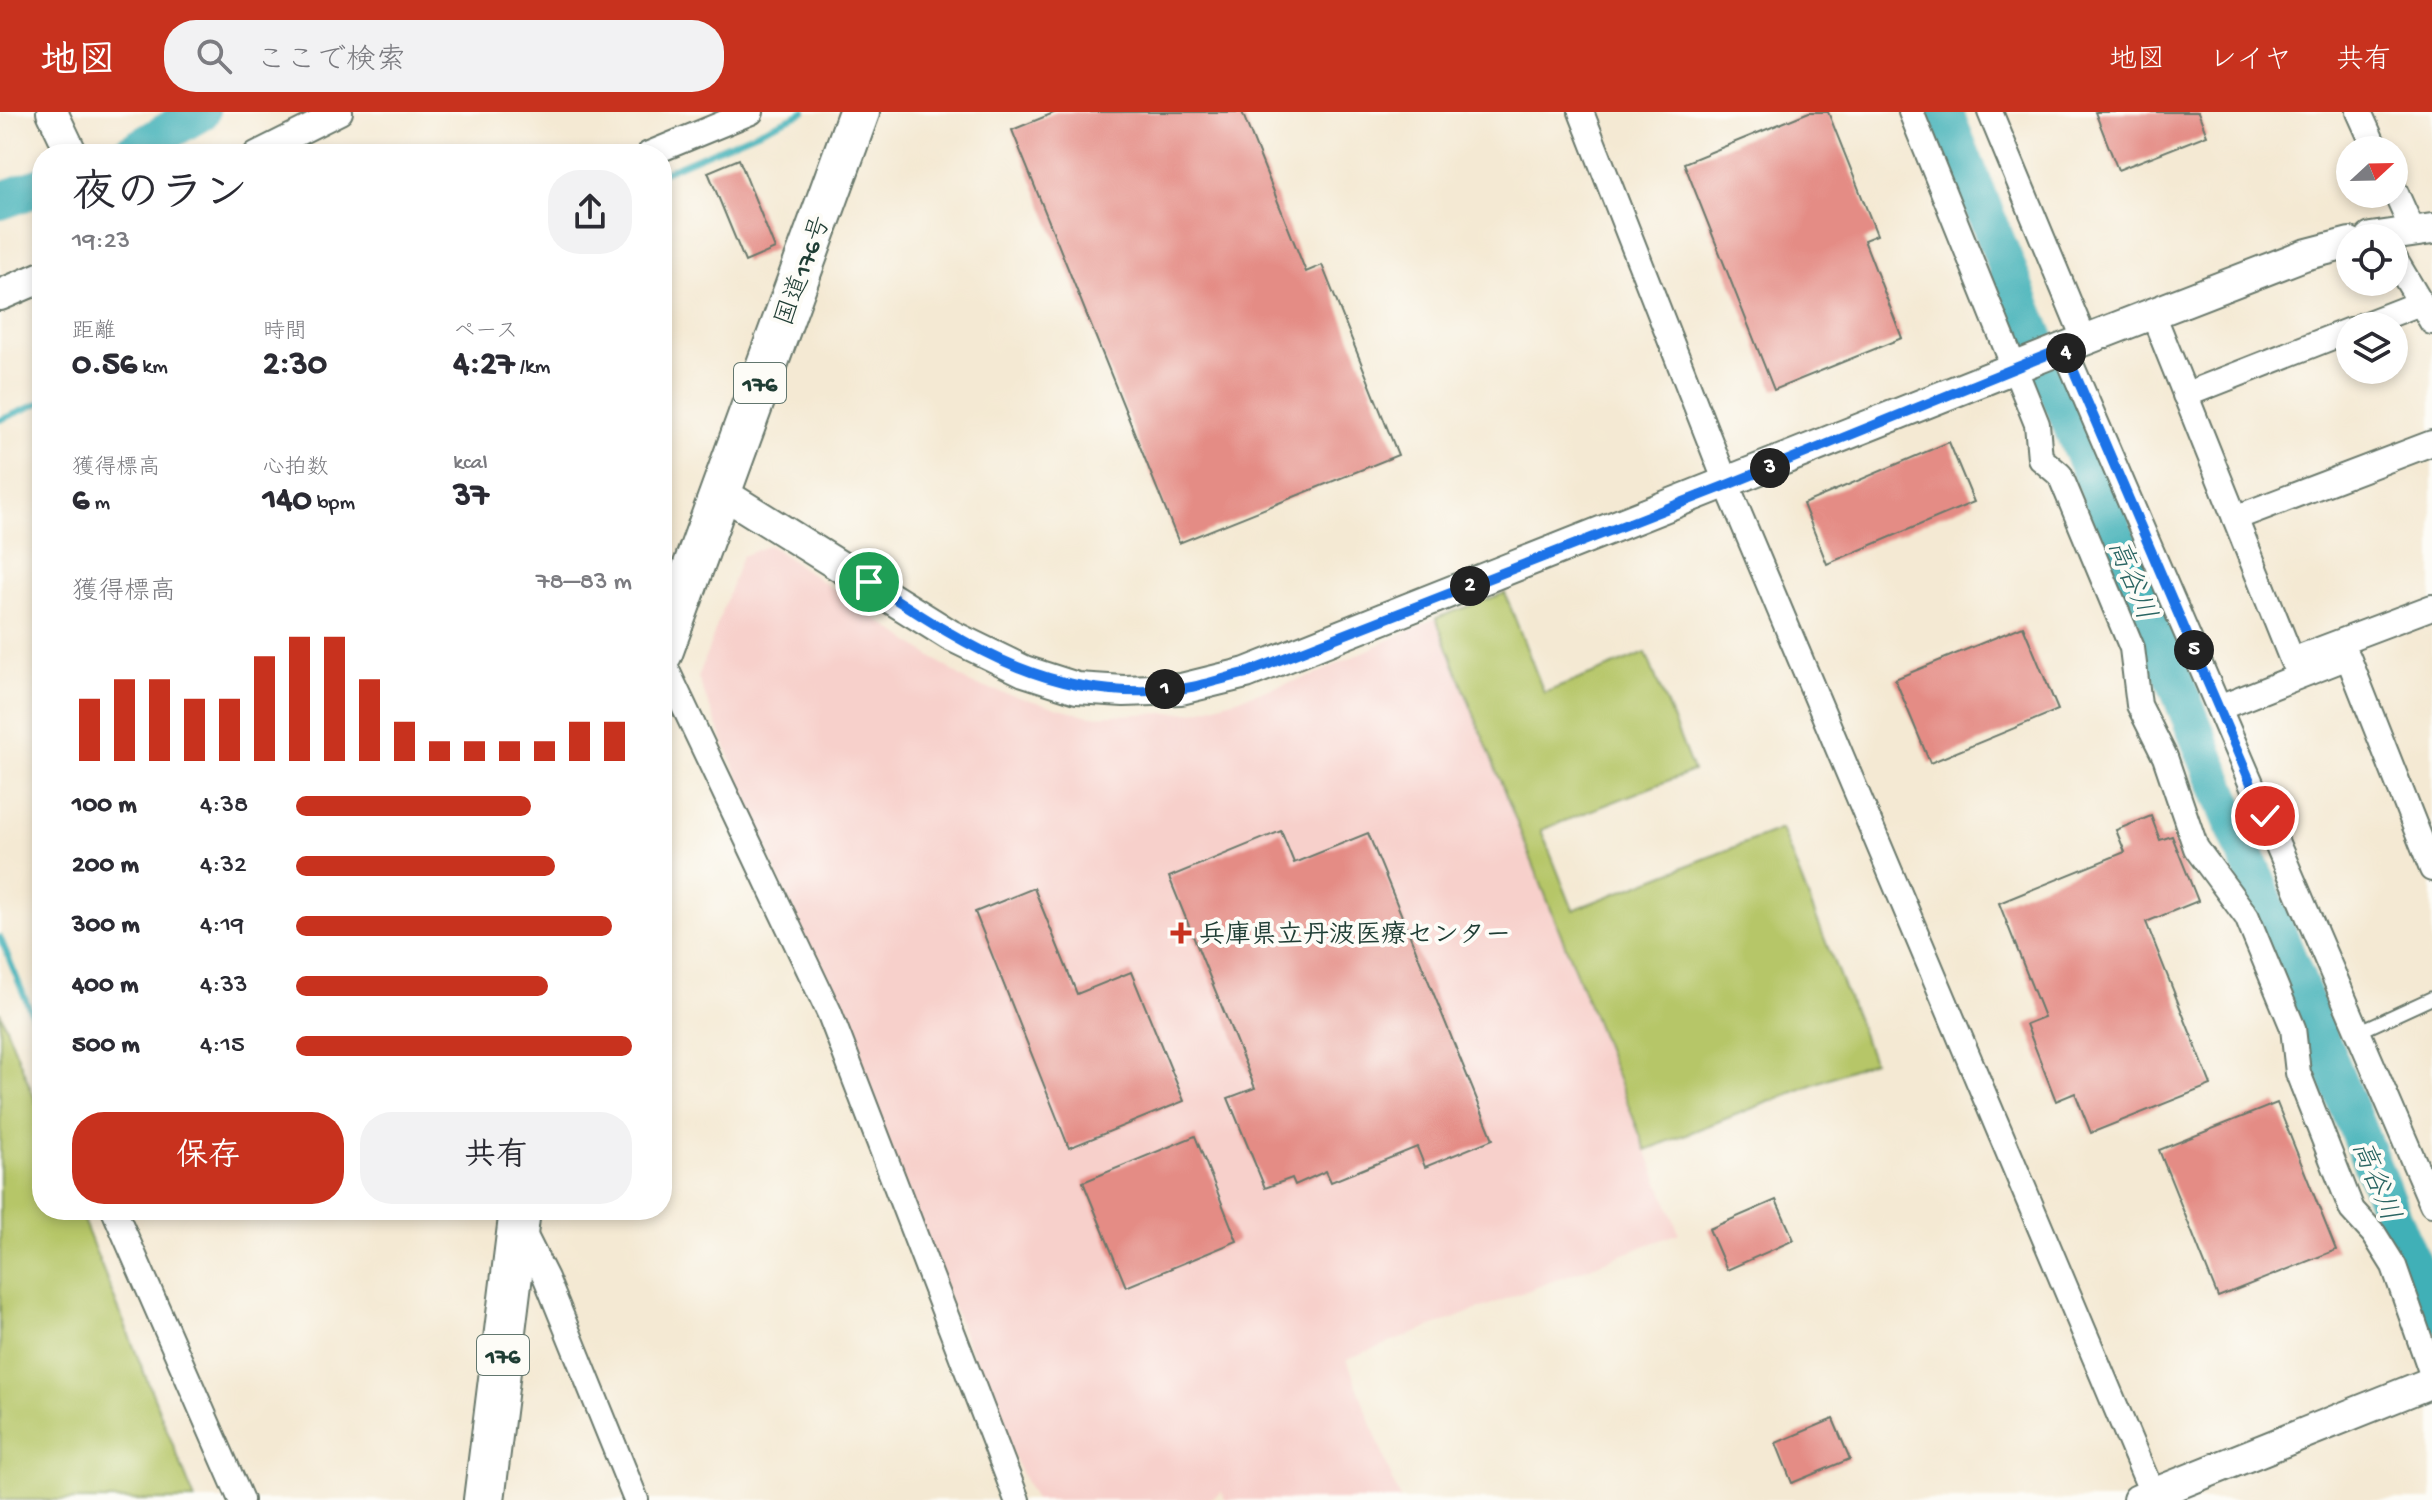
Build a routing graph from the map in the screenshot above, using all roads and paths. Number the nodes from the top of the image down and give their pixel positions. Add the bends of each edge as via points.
1 (52, 112) edge
2 (340, 112) edge
3 (751, 112) edge
4 (859, 112) edge
5 (1581, 112) edge
6 (1911, 112) edge
7 (1990, 112) edge
8 (2359, 112) edge
9 (2370, 136) edge
10 (67, 144) edge
11 (276, 144) edge
12 (672, 145) edge
13 (2407, 208) edge
14 (2422, 229) edge
15 (2336, 247) edge
16 (32, 281) edge
17 (2408, 283) edge
18 (0, 295) edge
19 (2426, 312) edge
20 (2153, 314) junction
21 (2336, 336) edge
22 (2074, 344) junction
23 (2020, 366) junction
24 (2185, 395) junction
25 (2432, 443) edge
26 (1727, 485) junction
27 (721, 492) junction
28 (2235, 518) junction
29 (2432, 607) edge
30 (672, 626) edge
31 (672, 681) edge
32 (2219, 708) junction
33 (2432, 869) edge
34 (2432, 998) edge
35 (2358, 1032) junction
36 (2432, 1204) edge
37 (118, 1220) edge
38 (516, 1220) edge
39 (520, 1220) edge
40 (2432, 1374) edge
41 (2432, 1382) edge
42 (2148, 1498) edge
43 (241, 1500) edge
44 (484, 1500) edge
45 (636, 1500) edge
46 (1017, 1500) edge

1 - 10 street
2 - 11 street
3 - 12 street
4 - 27 highway, 国道176号 / 176
5 - 26 street
6 - 23 street
7 - 22 street
8 - 9 street
13 - 14 street
15 - 20 street
16 - 18 street
17 - 19 street
20 - 22 street
20 - 24 street
21 - 24 street
22 - 23 street
22 - 32 street
23 - 26 street
23 - 40 street via 2037,424 2040,458 2060,475 2132,648 2139,705 2165,757 2196,848 2247,917 2293,1028 2298,1073 2352,1210 2394,1266
24 - 28 street
25 - 28 street
26 - 27 street via 1246,673 1181,689 1124,691 1064,684 962,641
26 - 42 street
27 - 30 highway, 国道176号 / 176
28 - 29 street via 2292,660
31 - 46 street via 829,1012
32 - 33 street via 2348,657
32 - 35 street
34 - 35 lane
35 - 36 street
37 - 43 street
38 - 44 highway, 176
39 - 45 street
41 - 42 street

